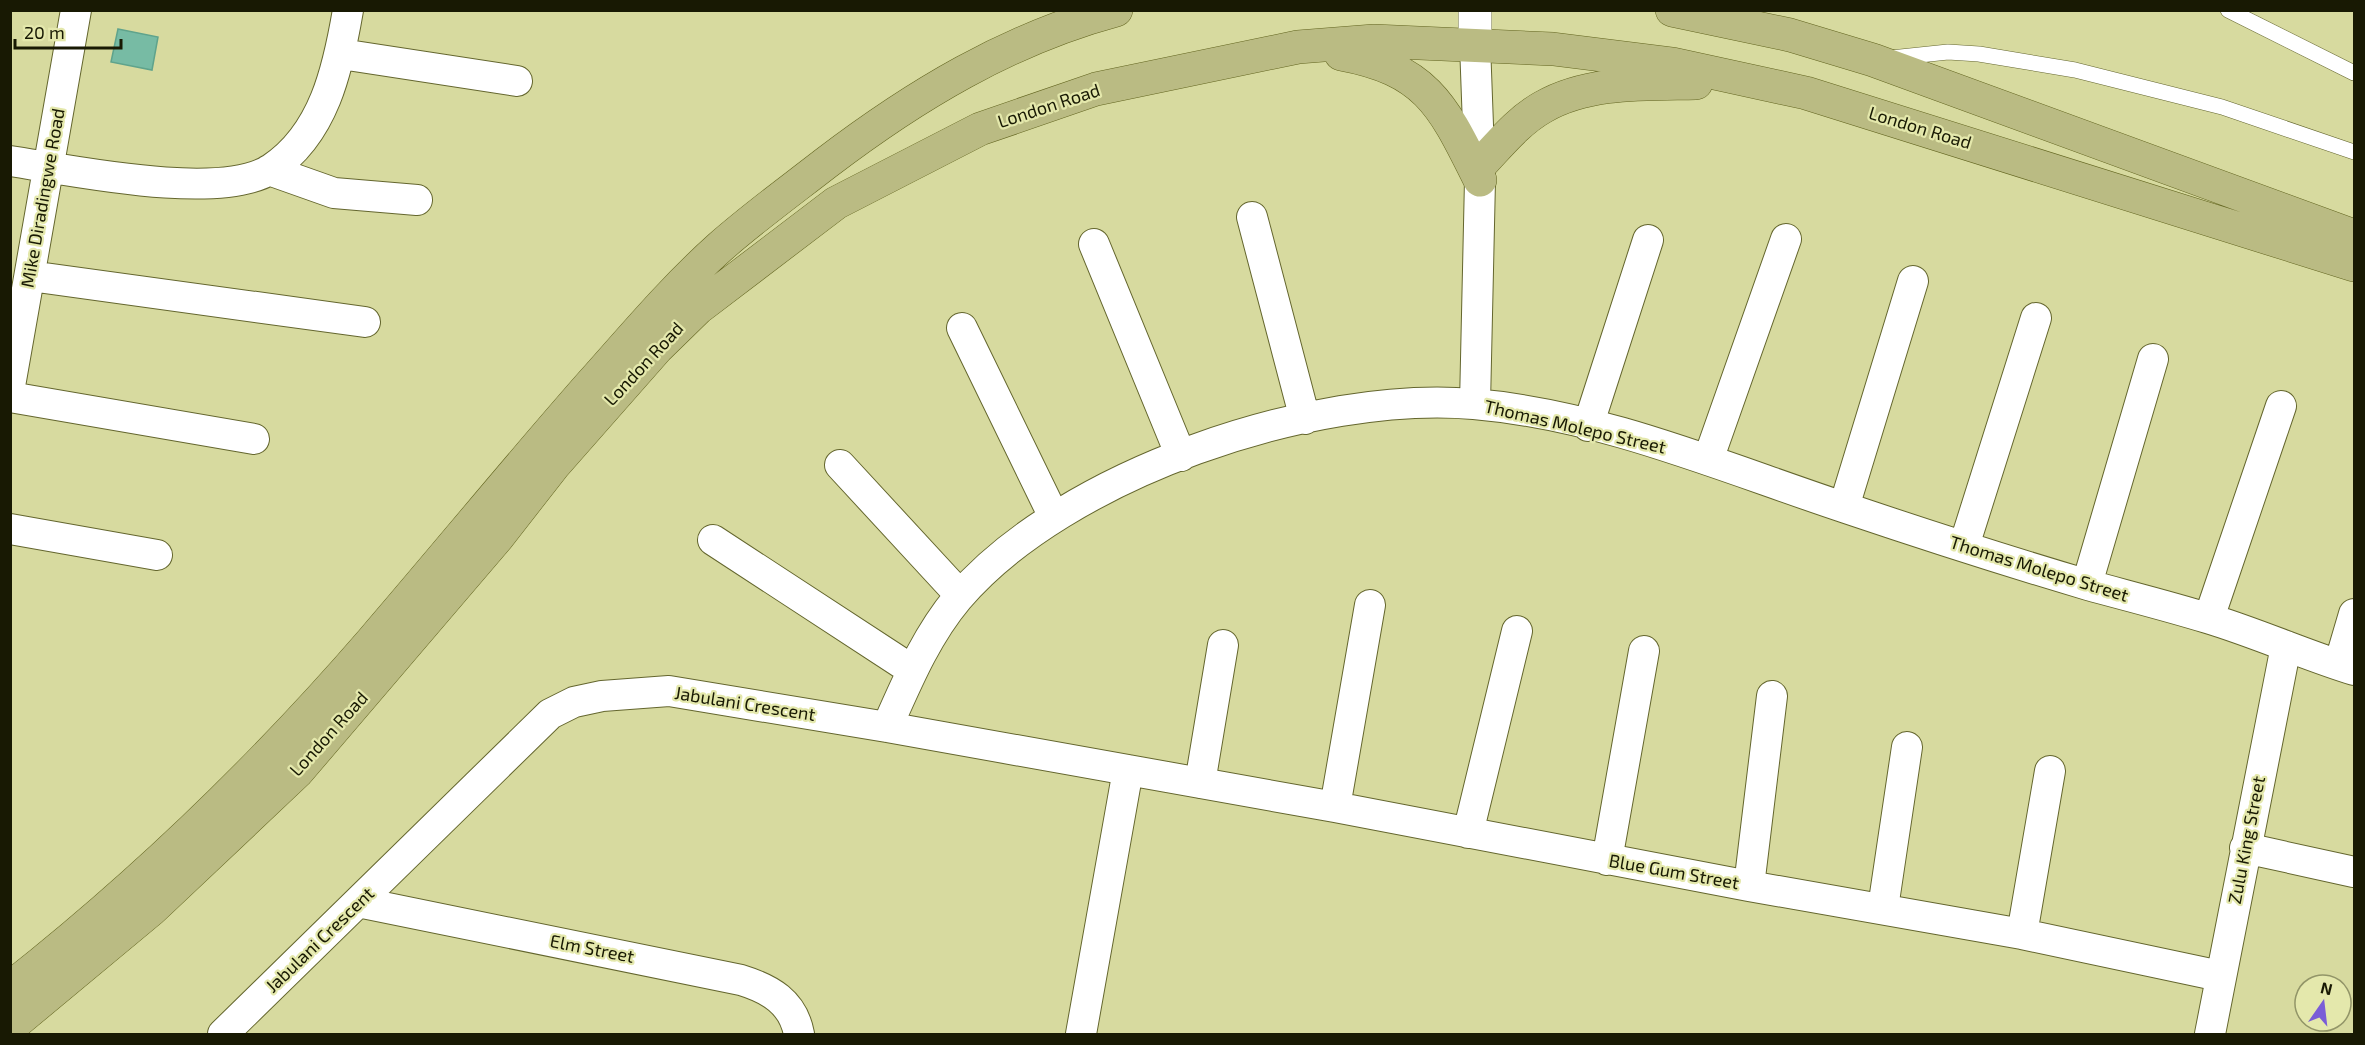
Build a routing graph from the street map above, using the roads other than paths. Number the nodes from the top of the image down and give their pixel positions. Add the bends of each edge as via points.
1 (76, 10) edge
2 (348, 10) edge
3 (1116, 10) edge
4 (1475, 10) edge
5 (1672, 10) edge
6 (2228, 10) edge
7 (1475, 44) junction
8 (1298, 47) junction
9 (340, 54) junction
10 (1873, 60) junction
11 (2355, 72) edge
12 (518, 81) dead end
13 (1752, 81) junction
14 (2355, 152) edge
15 (10, 161) edge
16 (47, 167) junction
17 (269, 170) junction
18 (1479, 173) junction
19 (417, 200) dead end
20 (1252, 217) dead end
21 (2355, 236) edge
22 (1786, 239) dead end
23 (1648, 240) dead end
24 (1094, 244) dead end
25 (2355, 265) edge
26 (30, 276) junction
27 (1913, 281) dead end
28 (2036, 318) dead end
29 (365, 322) dead end
30 (962, 328) dead end
31 (2153, 359) dead end
32 (10, 386) edge
33 (10, 397) edge
34 (1475, 404) junction
35 (2281, 406) dead end
36 (1305, 419) junction
37 (1588, 426) junction
38 (254, 439) dead end
39 (1181, 456) junction
40 (1708, 460) junction
41 (840, 465) dead end
42 (1844, 507) junction
43 (1054, 517) junction
44 (10, 528) edge
45 (713, 540) dead end
46 (1964, 546) junction
47 (157, 555) dead end
48 (2087, 584) junction
49 (960, 595) junction
50 (1370, 605) dead end
51 (2355, 614) edge
52 (2209, 618) junction
53 (1516, 631) dead end
54 (1223, 645) dead end
55 (2286, 646) junction
56 (1644, 651) dead end
57 (2347, 667) edge
58 (912, 670) junction
59 (1772, 696) dead end
60 (886, 727) junction
61 (1907, 747) dead end
62 (1128, 770) junction
63 (2050, 771) dead end
64 (1200, 783) junction
65 (1335, 807) junction
66 (1468, 833) junction
67 (2245, 848) junction
68 (1607, 860) junction
69 (2355, 872) edge
70 (1749, 886) junction
71 (358, 902) junction
72 (1883, 908) junction
73 (2022, 933) junction
74 (2220, 976) junction
75 (10, 988) edge
76 (10, 1026) edge
77 (223, 1035) edge
78 (799, 1035) edge
79 (1081, 1035) edge
80 (2210, 1035) edge

1 - 16 street, Mike Diradingwe Road
2 - 9 street
3 - 75 main road, London Road via 1009,48 950,78 882,120 720,248 661,305 489,499 371,642 258,763 91,925
4 - 7 street
5 - 10 main road via 1790,34
6 - 11 lane
7 - 8 main road, London Road via 1374,41
7 - 13 main road, London Road via 1673,64
7 - 18 street
8 - 18 main road via 1372,60 1400,71 1438,104
8 - 76 main road, London Road via 1096,89 980,129 836,203 738,274 657,348 297,772 152,909
9 - 12 street
9 - 17 street via 335,77 303,139
10 - 14 lane via 1948,52 2076,70 2222,107
10 - 21 main road
13 - 18 main road via 1598,88 1568,96 1525,120
13 - 25 main road, London Road via 1817,96
15 - 16 street
16 - 17 street via 196,184 224,182
16 - 26 street, Mike Diradingwe Road
17 - 19 street via 327,191
18 - 34 street
20 - 36 street
22 - 40 street
23 - 37 street
24 - 39 street
26 - 29 street
26 - 32 street, Mike Diradingwe Road
27 - 42 street
28 - 46 street
30 - 43 street
31 - 48 street
33 - 38 street
34 - 36 street, Thomas Molepo Street via 1372,407
34 - 37 street, Thomas Molepo Street
35 - 52 street
36 - 39 street, Thomas Molepo Street via 1237,436
37 - 40 street, Thomas Molepo Street
39 - 43 street, Thomas Molepo Street via 1119,482
40 - 42 street, Thomas Molepo Street
41 - 49 street
42 - 46 street, Thomas Molepo Street
43 - 49 street, Thomas Molepo Street via 991,565
44 - 47 street
45 - 58 street
46 - 48 street, Thomas Molepo Street
48 - 52 street, Thomas Molepo Street
49 - 58 street, Thomas Molepo Street
50 - 65 street
51 - 57 street
52 - 55 street, Thomas Molepo Street
53 - 66 street
54 - 64 street
55 - 57 street, Thomas Molepo Street
55 - 67 street, Zulu King Street
56 - 68 street
58 - 60 street, Thomas Molepo Street
59 - 70 street
60 - 62 street, Jabulani Crescent
60 - 71 street, Jabulani Crescent via 669,691 632,692 574,702 550,714
61 - 72 street
62 - 64 street, Blue Gum Street
62 - 79 street
63 - 73 street
64 - 65 street, Blue Gum Street
65 - 66 street, Blue Gum Street
66 - 68 street, Blue Gum Street
67 - 69 street
67 - 74 street, Zulu King Street
68 - 70 street, Blue Gum Street
70 - 72 street, Blue Gum Street
71 - 77 street, Jabulani Crescent
71 - 78 street, Elm Street via 762,986 790,1009
72 - 73 street, Blue Gum Street
73 - 74 street, Blue Gum Street
74 - 80 street, Zulu King Street

